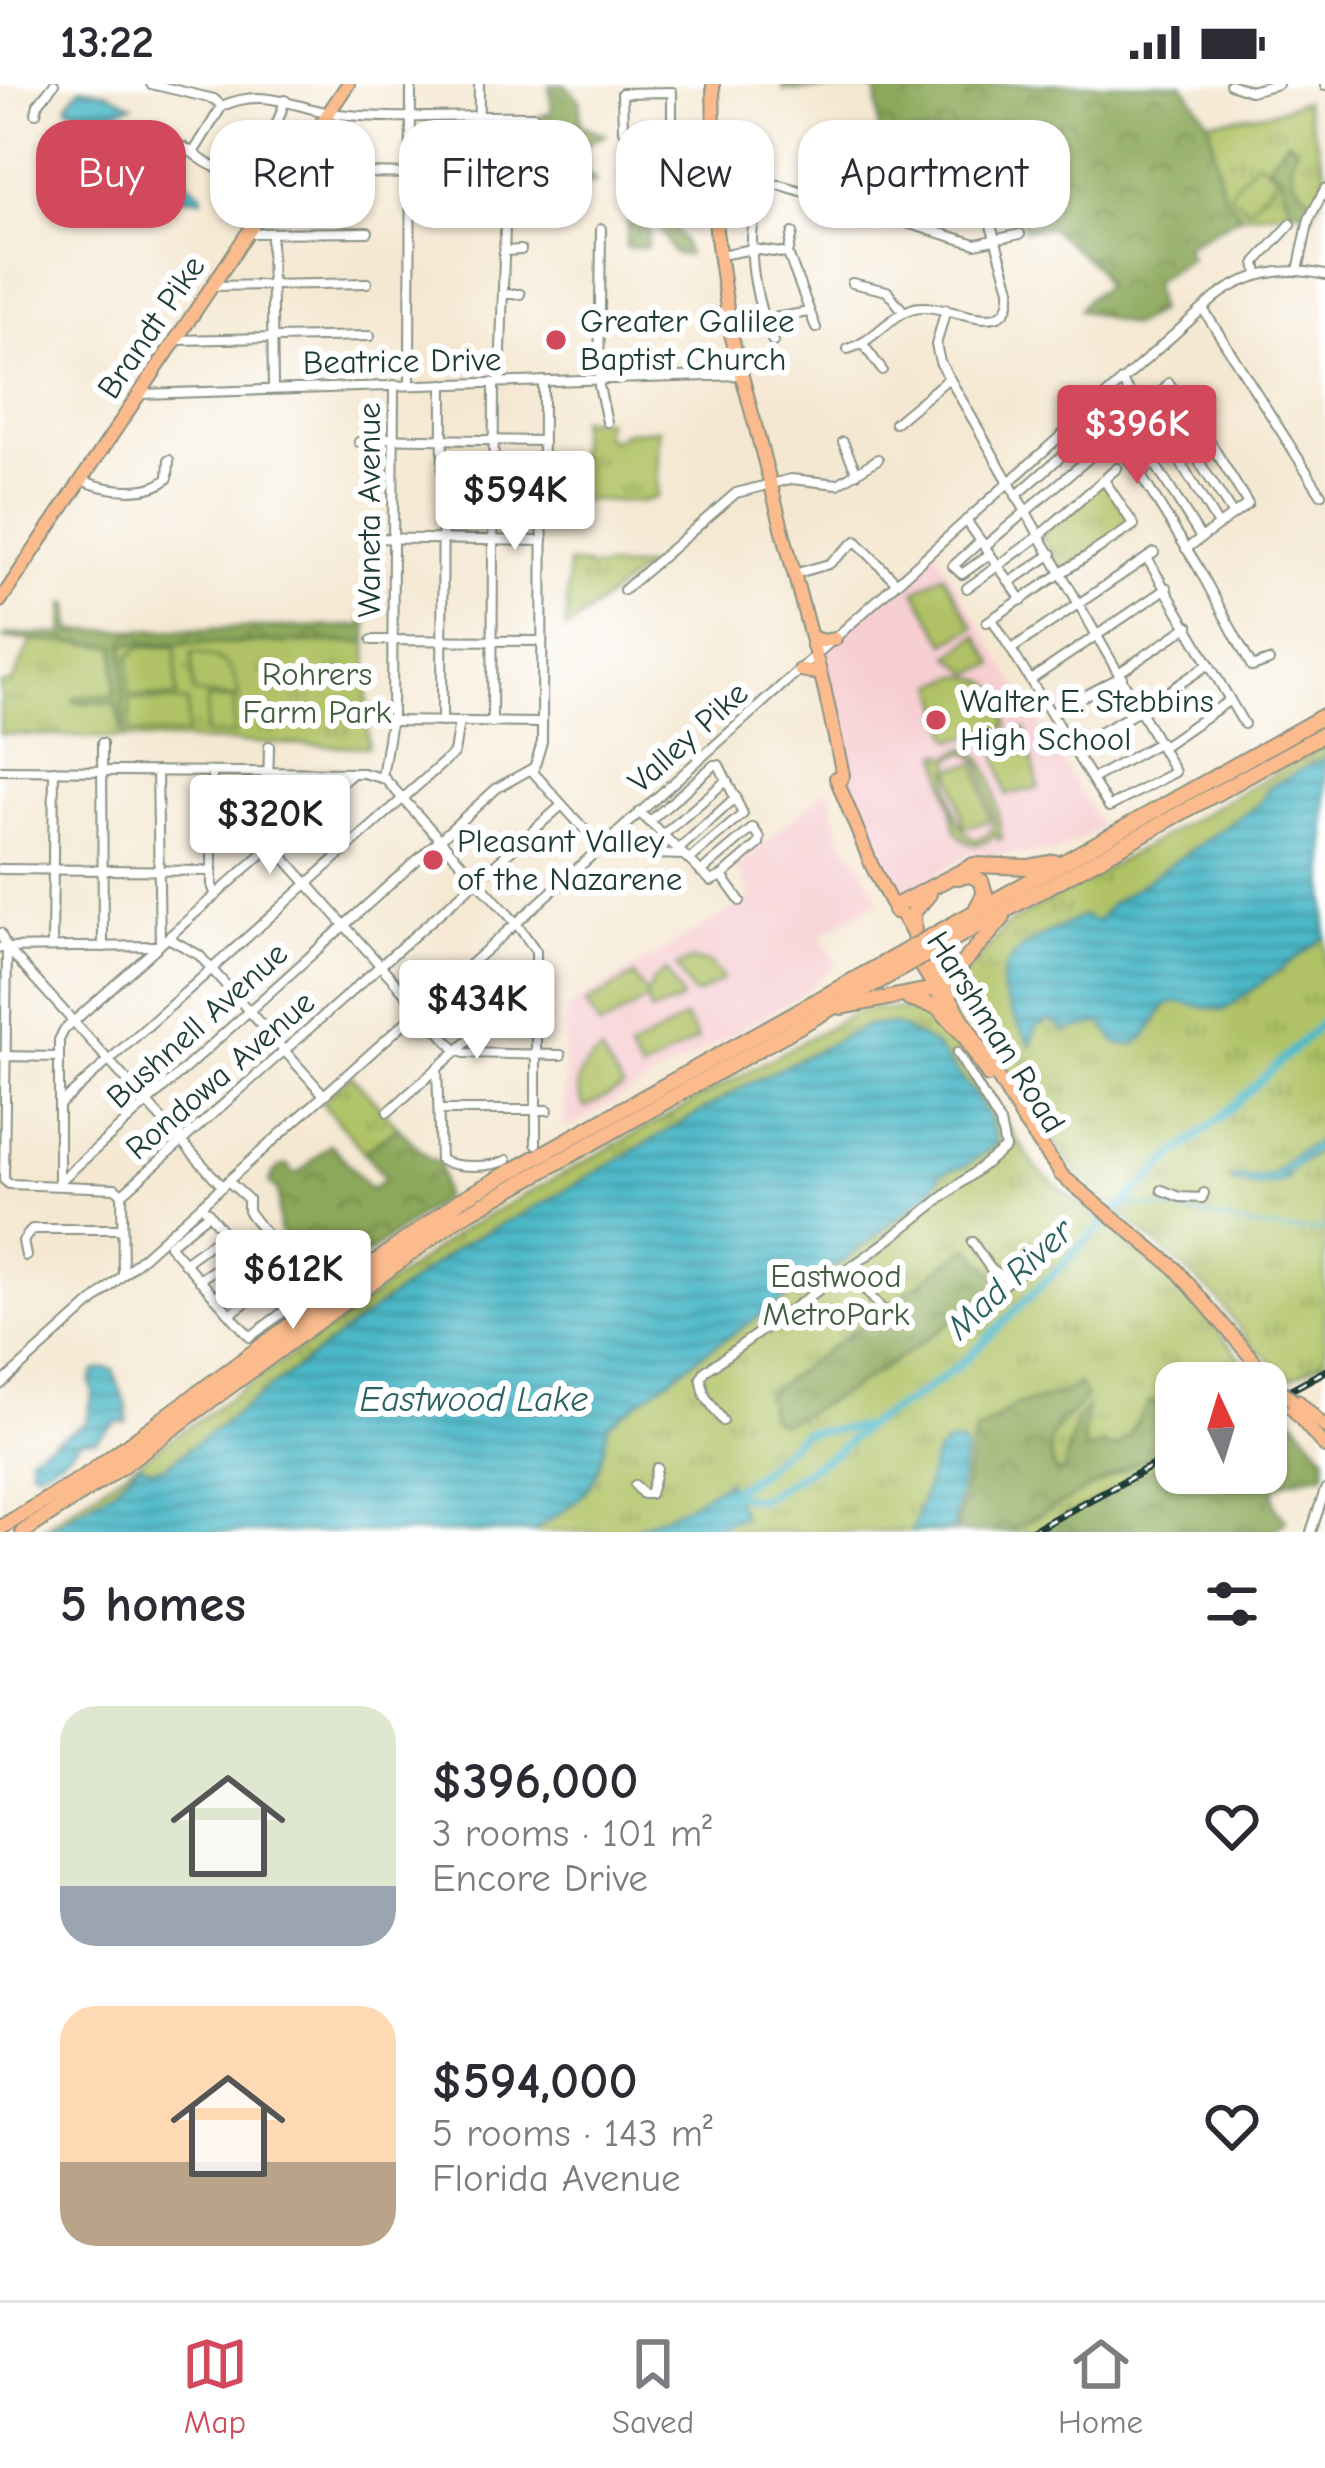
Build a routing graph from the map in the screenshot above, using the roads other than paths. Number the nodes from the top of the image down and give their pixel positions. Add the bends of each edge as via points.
1 (54, 84) edge
2 (152, 84) edge
3 (348, 84) edge
4 (411, 84) edge
5 (479, 84) edge
6 (713, 84) edge
7 (1230, 84) edge
8 (1278, 84) edge
9 (285, 100) junction
10 (222, 106) junction
11 (329, 112) junction
12 (36, 113) dead end
13 (411, 115) junction
14 (478, 115) junction
15 (534, 116) dead end
16 (324, 120) edge
17 (411, 120) edge
18 (478, 120) edge
19 (713, 120) edge
20 (672, 130) joint
21 (186, 150) edge
22 (193, 153) junction
23 (1325, 188) edge
24 (1291, 224) dead end
25 (251, 228) edge
26 (411, 228) edge
27 (505, 228) edge
28 (717, 228) edge
29 (754, 228) edge
30 (922, 228) edge
31 (992, 228) edge
32 (601, 229) dead end
33 (248, 232) junction
34 (368, 232) dead end
35 (793, 233) dead end
36 (1020, 234) dead end
37 (271, 235) junction
38 (996, 241) junction
39 (753, 249) junction
40 (521, 250) dead end
41 (505, 251) junction
42 (788, 254) junction
43 (719, 256) junction
44 (1298, 271) junction
45 (1258, 275) junction
46 (1325, 275) edge
47 (367, 283) dead end
48 (852, 283) dead end
49 (212, 285) junction
50 (272, 286) junction
51 (502, 294) junction
52 (520, 294) dead end
53 (946, 309) junction
54 (1203, 309) junction
55 (809, 312) junction
56 (904, 312) junction
57 (763, 320) junction
58 (729, 325) junction
59 (816, 328) dead end
60 (370, 336) dead end
61 (272, 339) junction
62 (175, 340) junction
63 (773, 342) dead end
64 (863, 344) junction
65 (848, 349) dead end
66 (882, 370) dead end
67 (740, 375) junction
68 (949, 378) junction
69 (599, 380) junction
70 (544, 381) junction
71 (1121, 381) junction
72 (497, 382) junction
73 (443, 384) junction
74 (394, 385) junction
75 (410, 385) junction
76 (273, 388) junction
77 (139, 394) junction
78 (1088, 410) junction
79 (608, 422) dead end
80 (895, 422) dead end
81 (1202, 429) junction
82 (1111, 438) junction
83 (394, 439) junction
84 (443, 440) junction
85 (494, 440) junction
86 (1187, 440) junction
87 (543, 441) junction
88 (359, 442) dead end
89 (843, 442) dead end
90 (1173, 450) junction
91 (1122, 452) junction
92 (878, 459) dead end
93 (169, 460) dead end
94 (1155, 464) junction
95 (1117, 468) dead end
96 (857, 473) junction
97 (1140, 474) junction
98 (82, 479) junction
99 (1010, 480) junction
100 (1104, 480) junction
101 (768, 482) junction
102 (1321, 494) dead end
103 (1016, 496) junction
104 (1026, 511) junction
105 (1233, 514) junction
106 (966, 520) junction
107 (1218, 525) junction
108 (1040, 534) junction
109 (368, 538) dead end
110 (1201, 538) junction
111 (393, 540) junction
112 (442, 540) junction
113 (493, 541) junction
114 (543, 541) junction
115 (985, 547) junction
116 (1186, 549) junction
117 (1052, 554) junction
118 (998, 566) junction
119 (1062, 573) junction
120 (792, 574) junction
121 (6, 581) edge
122 (896, 582) junction
123 (1010, 582) junction
124 (967, 588) dead end
125 (1167, 588) junction
126 (624, 590) dead end
127 (1022, 600) junction
128 (0, 601) edge
129 (1080, 603) junction
130 (1189, 626) junction
131 (1098, 634) junction
132 (812, 637) junction
133 (835, 639) junction
134 (372, 640) dead end
135 (392, 640) junction
136 (442, 640) junction
137 (493, 640) junction
138 (542, 640) junction
139 (1013, 649) junction
140 (1269, 662) dead end
141 (1209, 664) junction
142 (810, 665) junction
143 (1121, 674) junction
144 (1032, 679) junction
145 (1230, 700) junction
146 (1141, 710) junction
147 (1052, 713) junction
148 (1325, 715) edge
149 (391, 721) junction
150 (442, 722) junction
151 (459, 722) junction
152 (492, 723) junction
153 (542, 724) junction
154 (1244, 724) dead end
155 (1325, 734) edge
156 (102, 743) dead end
157 (1161, 744) junction
158 (269, 746) dead end
159 (1073, 747) junction
160 (532, 768) junction
161 (0, 770) edge
162 (54, 770) junction
163 (103, 771) junction
164 (157, 771) junction
165 (212, 772) junction
166 (268, 772) junction
167 (352, 773) junction
168 (382, 777) junction
169 (1092, 779) junction
170 (727, 780) junction
171 (736, 796) junction
172 (403, 799) junction
173 (562, 806) junction
174 (639, 812) junction
175 (649, 822) junction
176 (663, 836) junction
177 (440, 839) junction
178 (273, 846) junction
179 (600, 848) junction
180 (1082, 852) junction
181 (652, 854) dead end
182 (684, 855) junction
183 (0, 869) edge
184 (53, 869) junction
185 (103, 870) junction
186 (158, 870) junction
187 (212, 871) junction
188 (701, 872) junction
189 (722, 877) junction
190 (477, 880) junction
191 (308, 884) junction
192 (1041, 890) junction
193 (929, 893) junction
194 (215, 896) junction
195 (740, 902) dead end
196 (895, 910) junction
197 (516, 923) junction
198 (344, 925) junction
199 (949, 927) junction
200 (0, 933) edge
201 (926, 941) junction
202 (161, 943) junction
203 (52, 947) junction
204 (103, 947) junction
205 (4, 948) edge
206 (903, 960) junction
207 (380, 966) junction
208 (212, 970) junction
209 (538, 979) junction
210 (939, 987) junction
211 (874, 1001) junction
212 (418, 1010) junction
213 (248, 1011) junction
214 (812, 1018) junction
215 (73, 1021) junction
216 (961, 1032) junction
217 (284, 1051) junction
218 (457, 1051) junction
219 (956, 1053) dead end
220 (537, 1055) junction
221 (561, 1055) dead end
222 (2, 1057) edge
223 (59, 1057) junction
224 (109, 1061) junction
225 (437, 1068) junction
226 (324, 1095) junction
227 (146, 1102) junction
228 (59, 1106) junction
229 (439, 1110) junction
230 (537, 1110) junction
231 (548, 1110) dead end
232 (388, 1112) dead end
233 (181, 1141) junction
234 (536, 1144) dead end
235 (508, 1160) dead end
236 (1062, 1175) junction
237 (58, 1183) junction
238 (225, 1184) junction
239 (1162, 1190) dead end
240 (1204, 1193) dead end
241 (122, 1194) junction
242 (201, 1204) junction
243 (209, 1213) junction
244 (121, 1229) junction
245 (225, 1233) junction
246 (1053, 1241) dead end
247 (972, 1242) dead end
248 (240, 1252) junction
249 (26, 1256) dead end
250 (184, 1263) junction
251 (254, 1269) junction
252 (848, 1270) junction
253 (124, 1274) junction
254 (199, 1280) junction
255 (1009, 1280) junction
256 (268, 1287) junction
257 (214, 1297) junction
258 (977, 1307) dead end
259 (881, 1308) dead end
260 (286, 1310) junction
261 (230, 1314) junction
262 (0, 1385) edge
263 (1293, 1402) junction
264 (723, 1421) dead end
265 (1325, 1427) edge
266 (1325, 1443) edge
267 (657, 1468) dead end
268 (635, 1485) dead end
269 (1325, 1490) edge
270 (0, 1528) edge
271 (22, 1532) edge
272 (1311, 1532) edge

1 - 12 street
2 - 10 street
3 - 11 main road, Brandt Pike
4 - 13 street, Waneta Avenue
5 - 14 street
6 - 19 main road, Harshman Road
7 - 8 street via 1250,91
9 - 10 street via 256,96
9 - 11 street
9 - 22 street via 279,122 246,165 223,170
10 - 22 street
11 - 13 street
11 - 16 main road, Brandt Pike
13 - 14 street
13 - 17 street, Waneta Avenue
14 - 15 street
14 - 18 street
20 - 20 street via 672,92 620,96 622,129
21 - 22 street
23 - 44 street
24 - 45 street via 1256,262
25 - 33 main road, Brandt Pike
26 - 75 street, Waneta Avenue
27 - 41 street
28 - 43 main road, Harshman Road
29 - 39 street
30 - 38 street via 971,243
31 - 38 street
32 - 69 street
33 - 37 street
33 - 49 main road, Brandt Pike
34 - 37 street
35 - 42 street
36 - 38 street
37 - 50 street
38 - 53 street via 1011,292 1006,309 985,319
39 - 42 street
39 - 43 street
39 - 57 street
40 - 41 street
41 - 51 street
42 - 55 street
43 - 58 main road, Harshman Road
44 - 45 street, Valley Pike
44 - 46 street, Valley Pike
45 - 54 street, Valley Pike
47 - 50 street
48 - 56 street via 887,291
49 - 50 street
49 - 62 main road, Brandt Pike
50 - 61 street
51 - 52 street
51 - 72 street
53 - 56 street
53 - 68 street via 936,349
54 - 71 street, Valley Pike
54 - 102 street
55 - 57 street
55 - 59 street
56 - 64 street
57 - 58 street
57 - 63 street
58 - 67 main road, Harshman Road
60 - 61 street
61 - 62 street
61 - 76 street
62 - 77 main road, Brandt Pike
64 - 65 street
64 - 66 street
67 - 69 street, Beatrice Drive
67 - 101 main road, Harshman Road
68 - 80 street
68 - 99 street
69 - 70 street, Beatrice Drive
69 - 79 street
70 - 72 street, Beatrice Drive
70 - 87 street
71 - 78 street, Valley Pike
71 - 90 street
72 - 73 street, Beatrice Drive
72 - 85 street
73 - 75 street, Beatrice Drive
73 - 84 street
74 - 75 street, Beatrice Drive
74 - 76 street, Beatrice Drive
74 - 83 street, Waneta Avenue
76 - 77 street, Beatrice Drive
77 - 98 main road, Brandt Pike
78 - 82 street
78 - 99 street, Valley Pike
81 - 86 street
81 - 86 street via 1170,383 1158,398
81 - 105 street via 1248,504
82 - 91 street
82 - 91 street via 1129,434
83 - 84 street
83 - 88 street
83 - 111 street, Waneta Avenue
84 - 85 street
84 - 112 street
85 - 87 street
85 - 113 street
86 - 90 street
86 - 105 street
87 - 114 street
89 - 96 street
90 - 94 street
90 - 107 street
91 - 97 street
92 - 96 street
93 - 98 street via 168,478 157,487 106,488
94 - 97 street
94 - 110 street
95 - 100 street
96 - 101 street via 838,484
97 - 116 street
98 - 121 main road, Brandt Pike
99 - 103 street
99 - 106 street, Valley Pike
100 - 108 street
100 - 119 street via 1134,525
101 - 120 main road, Harshman Road
101 - 126 street via 724,501
103 - 104 street
103 - 104 street via 1091,430 1102,447
104 - 108 street
104 - 115 street
105 - 107 street
106 - 115 street
106 - 122 street, Valley Pike
107 - 110 street
108 - 117 street
108 - 118 street
109 - 111 street
110 - 116 street
111 - 112 street
111 - 135 street, Waneta Avenue
112 - 113 street
112 - 136 street
113 - 114 street
113 - 137 street
114 - 138 street
115 - 115 street via 953,566 962,574
115 - 118 street
116 - 140 street via 1254,668
117 - 119 street
117 - 123 street
118 - 123 street
118 - 124 street
119 - 127 street
119 - 129 street
120 - 122 street via 829,564 856,541
120 - 132 main road, Harshman Road
120 - 142 main road, Harshman Road
121 - 128 main road, Brandt Pike
122 - 133 street, Valley Pike
123 - 127 street
125 - 129 street via 1151,555
125 - 130 street
125 - 131 street
127 - 139 street via 989,620
129 - 131 street
129 - 139 street
130 - 141 street
130 - 143 street
131 - 143 street
131 - 144 street
132 - 133 main road
132 - 142 main road, Harshman Road
133 - 142 street, Valley Pike
134 - 135 street
135 - 136 street
135 - 149 street, Waneta Avenue
136 - 137 street
136 - 150 street
137 - 138 street
137 - 152 street
138 - 153 street
139 - 144 street
141 - 145 street
141 - 146 street
142 - 174 street, Valley Pike
142 - 196 main road, Harshman Road via 834,776
143 - 146 street
143 - 147 street
144 - 147 street
145 - 154 street
145 - 157 street
146 - 157 street
146 - 159 street
147 - 159 street
148 - 180 highway
149 - 150 street
149 - 168 street, Waneta Avenue
150 - 151 street
151 - 152 street
151 - 172 street via 457,750
152 - 153 street
153 - 160 street
155 - 192 highway
156 - 163 street
157 - 169 street
157 - 169 street via 1176,771 1109,807
158 - 166 street
159 - 169 street
160 - 173 street
160 - 177 street, Bushnell Avenue via 504,782
161 - 162 street
162 - 163 street
162 - 184 street
163 - 164 street
163 - 185 street
164 - 165 street
164 - 186 street
165 - 166 street
165 - 187 street
166 - 167 street
166 - 178 street
167 - 168 street
167 - 178 street
168 - 172 street
170 - 171 street
170 - 175 street via 714,765
170 - 176 street
171 - 182 street
171 - 182 street via 744,812
172 - 177 street
172 - 191 street
173 - 179 street
173 - 190 street, Rondowa Avenue
174 - 175 street
174 - 179 street, Valley Pike
175 - 176 street
176 - 182 street
177 - 190 street
177 - 198 street, Bushnell Avenue
178 - 191 street
178 - 194 street
179 - 197 street, Valley Pike
180 - 196 highway via 1045,865 974,865
180 - 199 highway
181 - 182 street
182 - 188 street
183 - 184 street
184 - 185 street
184 - 203 street
185 - 186 street
185 - 204 street
186 - 187 street
186 - 202 street
187 - 194 street
188 - 189 street via 712,882
188 - 189 street via 754,829 759,844
189 - 195 street
190 - 197 street
190 - 207 street, Rondowa Avenue
191 - 198 street
191 - 208 street
192 - 201 highway
192 - 210 highway via 993,926
193 - 196 highway
193 - 199 highway via 965,874 982,881 983,901
193 - 201 highway via 913,914
194 - 202 street
196 - 201 main road, Harshman Road
196 - 210 main road, Harshman Road
197 - 209 street via 536,951
197 - 212 street, Valley Pike
198 - 207 street
198 - 213 street, Bushnell Avenue
199 - 201 highway
200 - 205 street
201 - 206 highway, bridge
201 - 210 main road, Harshman Road
202 - 204 street
202 - 208 street via 190,947
202 - 215 street
203 - 204 street
203 - 205 street
205 - 215 street
205 - 222 street
206 - 214 highway
206 - 270 highway via 460,1200
207 - 212 street
207 - 217 street, Rondowa Avenue
208 - 213 street
208 - 224 street
209 - 218 street
209 - 220 street
210 - 211 highway
210 - 216 main road, Harshman Road
210 - 236 main road, Harshman Road
211 - 214 highway
211 - 216 highway via 931,1004
212 - 218 street
212 - 226 street, Valley Pike
213 - 217 street
213 - 227 street, Bushnell Avenue
214 - 271 highway via 458,1220
215 - 223 street via 60,1037
215 - 224 street
216 - 236 main road, Harshman Road via 1033,1147
217 - 226 street
217 - 233 street, Rondowa Avenue
218 - 220 street
218 - 225 street
219 - 252 street via 1000,1123 1005,1148
220 - 221 street
220 - 230 street
222 - 223 street
222 - 237 street, Rondowa Avenue via 4,1180
223 - 228 street
224 - 227 street
224 - 228 street
225 - 229 street
225 - 232 street
226 - 238 street, Valley Pike
227 - 233 street
227 - 237 street, Bushnell Avenue
228 - 237 street
229 - 230 street
229 - 235 street via 442,1162
230 - 231 street
230 - 234 street
233 - 238 street
233 - 241 street, Rondowa Avenue
236 - 263 main road, Harshman Road, bridge via 1181,1275
237 - 241 street, Rondowa Avenue
238 - 242 street, Valley Pike
238 - 260 street via 248,1199 248,1211 310,1292
239 - 240 street via 1185,1198
241 - 244 street
242 - 243 street
242 - 253 street, Valley Pike
243 - 245 street
243 - 250 street via 169,1245
244 - 249 street via 32,1228 24,1235
244 - 253 street
245 - 248 street
245 - 250 street
246 - 255 street
247 - 255 street
248 - 251 street
248 - 254 street
250 - 254 street
251 - 256 street
251 - 257 street
252 - 259 street
252 - 264 street via 703,1372 705,1396
253 - 262 street, Valley Pike
254 - 257 street
255 - 258 street
256 - 260 street
256 - 261 street
257 - 261 street
260 - 261 street via 250,1337
263 - 265 main road
263 - 266 main road
267 - 268 street via 650,1493
269 - 272 street

